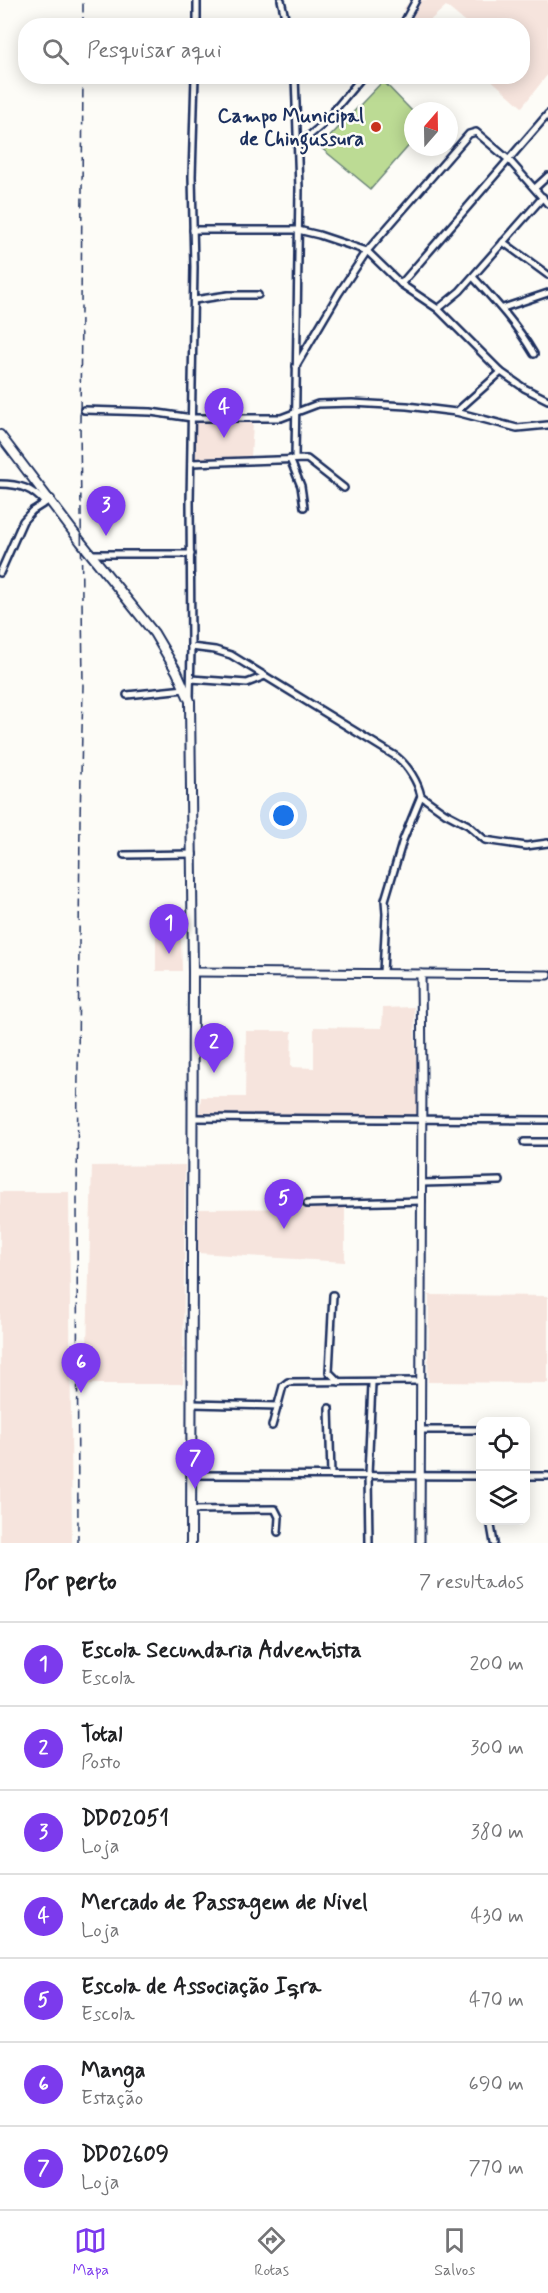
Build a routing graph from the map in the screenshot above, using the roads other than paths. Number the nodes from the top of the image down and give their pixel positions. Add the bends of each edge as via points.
1 (197, 0) edge
2 (281, 0) edge
3 (416, 0) edge
4 (197, 18) edge
5 (285, 18) edge
6 (406, 18) edge
7 (195, 84) edge
8 (295, 84) edge
9 (356, 84) edge
10 (548, 114) edge
11 (297, 145) junction
12 (509, 160) junction
13 (548, 176) edge
14 (535, 188) junction
15 (543, 197) junction
16 (548, 204) edge
17 (193, 230) junction
18 (298, 230) junction
19 (503, 242) junction
20 (367, 251) junction
21 (547, 272) edge
22 (473, 277) junction
23 (401, 284) junction
24 (548, 293) edge
25 (258, 295) dead end
26 (194, 300) junction
27 (503, 308) junction
28 (438, 309) junction
29 (534, 354) dead end
30 (297, 366) junction
31 (501, 372) junction
32 (548, 400) edge
33 (84, 410) dead end
34 (456, 412) junction
35 (296, 414) junction
36 (192, 418) junction
37 (548, 425) edge
38 (0, 435) edge
39 (292, 459) junction
40 (191, 463) junction
41 (0, 484) edge
42 (344, 488) dead end
43 (48, 501) junction
44 (304, 507) dead end
45 (92, 554) junction
46 (191, 554) junction
47 (0, 573) edge
48 (191, 647) junction
49 (265, 676) junction
50 (191, 679) junction
51 (185, 689) junction
52 (127, 695) dead end
53 (190, 701) junction
54 (421, 796) junction
55 (548, 843) edge
56 (192, 854) junction
57 (124, 855) dead end
58 (194, 972) junction
59 (383, 973) junction
60 (421, 974) junction
61 (548, 975) edge
62 (192, 1118) junction
63 (422, 1119) junction
64 (548, 1120) edge
65 (524, 1142) dead end
66 (548, 1142) edge
67 (500, 1181) dead end
68 (422, 1183) junction
69 (422, 1201) junction
70 (307, 1204) dead end
71 (333, 1295) dead end
72 (421, 1381) junction
73 (340, 1382) junction
74 (372, 1383) junction
75 (192, 1404) junction
76 (278, 1406) junction
77 (329, 1407) dead end
78 (272, 1426) dead end
79 (421, 1430) junction
80 (476, 1430) edge
81 (191, 1475) junction
82 (331, 1475) junction
83 (368, 1475) junction
84 (420, 1475) junction
85 (476, 1476) edge
86 (530, 1476) edge
87 (548, 1476) edge
88 (191, 1510) junction
89 (491, 1525) edge
90 (278, 1532) dead end
91 (192, 1543) edge
92 (369, 1543) edge
93 (420, 1543) edge
94 (494, 1543) edge

1 - 4 street
2 - 5 street
3 - 6 street
7 - 17 street
8 - 11 street
9 - 11 street via 322,125
10 - 12 street
11 - 18 street
12 - 14 street
12 - 20 street via 476,132 470,134
12 - 23 street
13 - 14 street
14 - 15 street
15 - 16 street
15 - 19 street
17 - 18 street
17 - 26 street
18 - 20 street
18 - 30 street
19 - 21 street
19 - 22 street
20 - 23 street
20 - 30 street
22 - 27 street
22 - 28 street
23 - 28 street
24 - 27 street
25 - 26 street
26 - 36 street
27 - 29 street
28 - 31 street
30 - 35 street
31 - 32 street
31 - 34 street
33 - 36 street
34 - 35 street via 330,403
34 - 37 street via 517,428
35 - 36 street via 280,418
35 - 39 street
36 - 40 street
38 - 43 main road
39 - 40 street
39 - 42 street via 311,461
39 - 44 street
40 - 46 street
41 - 43 street via 26,487
43 - 45 main road
43 - 47 street via 23,521
45 - 46 street
45 - 51 main road via 154,633
46 - 48 street
48 - 49 street via 231,655
48 - 50 street
49 - 50 street via 247,683
49 - 54 street via 397,757
50 - 53 street
51 - 52 street
51 - 53 main road
53 - 56 main road
54 - 55 street via 485,840 526,846
54 - 59 street via 385,900
56 - 57 street
56 - 58 main road
58 - 59 street
58 - 62 main road
59 - 60 street
60 - 61 street
60 - 63 street
62 - 63 street
62 - 75 main road
63 - 64 street
63 - 68 street
65 - 66 street
67 - 68 street
68 - 69 street
69 - 70 street
69 - 72 street
71 - 73 street via 330,1372
72 - 74 street
72 - 79 street
73 - 74 street
73 - 76 street via 288,1382 283,1386
74 - 83 street
75 - 76 street
75 - 81 main road
76 - 78 street
77 - 82 street
79 - 80 street
79 - 84 street
81 - 82 street
81 - 88 main road
82 - 83 street
83 - 84 street
83 - 92 street
84 - 85 street
84 - 93 street
86 - 87 street
88 - 90 street via 275,1509
88 - 91 main road
89 - 94 street

